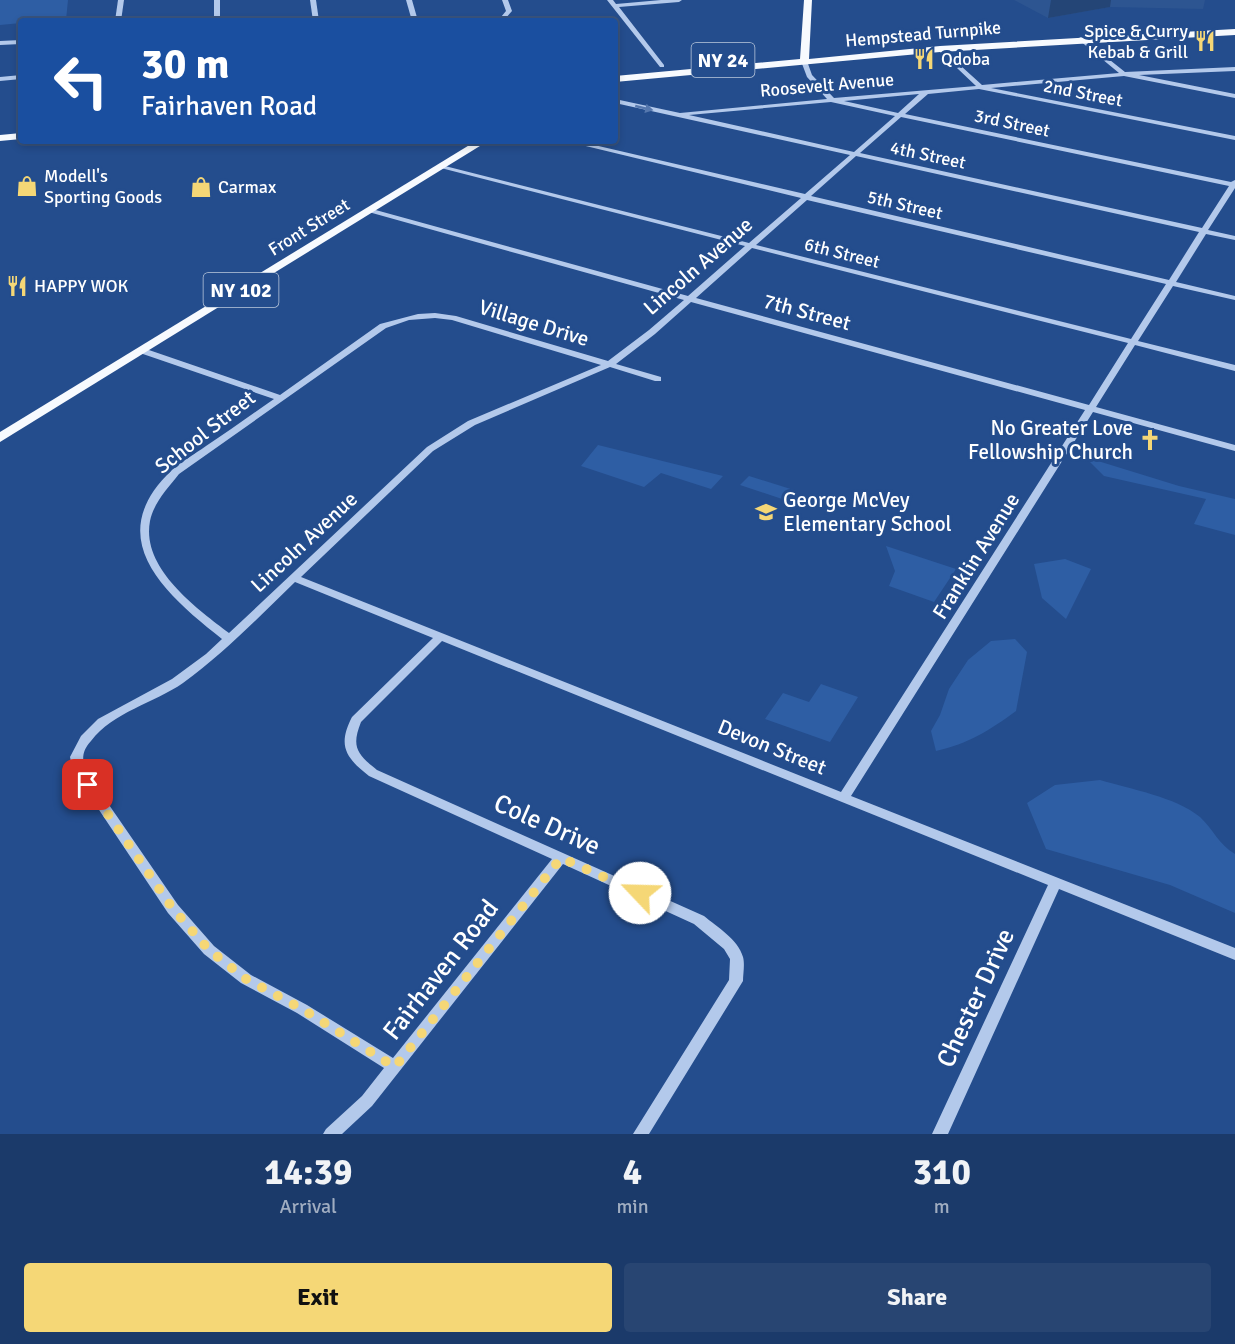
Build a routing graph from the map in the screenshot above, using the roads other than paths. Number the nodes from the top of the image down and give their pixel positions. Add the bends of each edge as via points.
1 (121, 0) edge
2 (217, 0) edge
3 (313, 0) edge
4 (409, 0) edge
5 (505, 0) edge
6 (680, 0) edge
7 (808, 0) edge
8 (612, 3) edge
9 (118, 18) edge
10 (217, 18) edge
11 (316, 18) edge
12 (414, 18) edge
13 (503, 18) edge
14 (1235, 24) edge
15 (1235, 32) edge
16 (1081, 39) junction
17 (18, 42) edge
18 (0, 43) edge
19 (940, 49) junction
20 (804, 56) junction
21 (662, 66) junction
22 (1235, 69) edge
23 (618, 70) edge
24 (1124, 74) junction
25 (18, 77) edge
26 (0, 79) edge
27 (618, 79) edge
28 (980, 86) junction
29 (927, 91) junction
30 (1235, 96) edge
31 (830, 99) junction
32 (618, 102) edge
33 (674, 115) junction
34 (899, 115) junction
35 (18, 127) edge
36 (0, 129) edge
37 (18, 136) edge
38 (0, 138) edge
39 (1235, 138) edge
40 (478, 144) edge
41 (581, 144) edge
42 (855, 154) junction
43 (441, 167) junction
44 (1234, 184) edge
45 (806, 197) junction
46 (369, 211) junction
47 (1204, 231) junction
48 (1235, 238) edge
49 (751, 245) junction
50 (1170, 283) junction
51 (1235, 298) edge
52 (690, 299) junction
53 (398, 320) joint
54 (1133, 342) junction
55 (143, 351) junction
56 (608, 364) junction
57 (1235, 368) edge
58 (658, 379) dead end
59 (280, 398) junction
60 (1091, 408) junction
61 (0, 438) edge
62 (1235, 448) edge
63 (294, 578) junction
64 (441, 636) junction
65 (229, 639) junction
66 (844, 797) junction
67 (561, 858) junction
68 (1056, 882) junction
69 (1235, 954) edge
70 (395, 1067) junction
71 (331, 1134) edge
72 (641, 1134) edge
73 (940, 1134) edge

1 - 9 street
2 - 10 street
3 - 11 street
4 - 12 street
5 - 13 street via 509,11
6 - 8 street
7 - 20 main road
8 - 21 street
14 - 20 main road, Hempstead Turnpike / NY 24 via 979,38
15 - 16 main road, Hempstead Turnpike / NY 24
16 - 19 main road, Hempstead Turnpike / NY 24
16 - 24 street
17 - 18 street
19 - 20 main road, Hempstead Turnpike / NY 24
19 - 28 street
20 - 21 main road, Hempstead Turnpike / NY 24
20 - 27 main road, Hempstead Turnpike / NY 24
20 - 31 street via 809,76
21 - 23 main road, Hempstead Turnpike / NY 24
22 - 24 street, Roosevelt Avenue
24 - 28 street, Roosevelt Avenue
24 - 30 street
25 - 26 street
28 - 29 street, Roosevelt Avenue
28 - 39 street, 2nd Street
29 - 31 street, Roosevelt Avenue
29 - 34 street, Lincoln Avenue
31 - 33 street, Roosevelt Avenue
31 - 34 street, 3rd Street
32 -> 33 street, 4th Street
33 - 42 street, 4th Street
34 - 42 street, Lincoln Avenue
34 - 44 street, 3rd Street
35 - 36 main road
37 - 38 main road
40 - 43 main road, Front Street / NY 102
41 - 45 street, 5th Street
42 - 45 street, Lincoln Avenue
42 - 47 street, 4th Street
43 - 46 main road, Front Street / NY 102
43 - 49 street, 6th Street
44 - 47 street, Franklin Avenue
45 - 49 street, Lincoln Avenue
45 - 50 street, 5th Street
46 - 52 street, 7th Street
46 - 55 main road, Front Street / NY 102
47 - 48 street, 4th Street
47 - 50 street, Franklin Avenue
49 - 52 street, Lincoln Avenue
49 - 54 street, 6th Street
50 - 51 street, 5th Street
50 - 54 street, Franklin Avenue
52 - 56 street, Lincoln Avenue
52 - 60 street, 7th Street
53 - 56 street, Village Drive via 418,315 453,318
53 - 59 street, School Street via 366,337
54 - 57 street, 6th Street
54 - 60 street, Franklin Avenue
55 - 59 street
55 - 61 main road, Front Street / NY 102
56 - 58 street, Village Drive
56 - 63 street, Lincoln Avenue via 448,435
59 - 65 street, School Street via 169,479 146,518 144,544 151,564 191,610
60 - 62 street, 7th Street
60 - 66 street, Franklin Avenue
63 - 64 street, Devon Street
63 - 65 street, Lincoln Avenue
64 - 66 street, Devon Street
64 - 67 street, Cole Drive via 356,720 348,736 350,752 373,773
65 - 70 street, Lincoln Avenue via 176,682 102,722 85,739 76,757 79,771 173,909 209,950 246,979
66 - 68 street, Devon Street
67 - 70 street, Fairhaven Road
67 - 72 street, Cole Drive via 699,920 729,945 737,958 736,981
68 - 69 street, Devon Street
68 - 73 street, Chester Drive
70 - 71 street, Fairhaven Road via 367,1101

